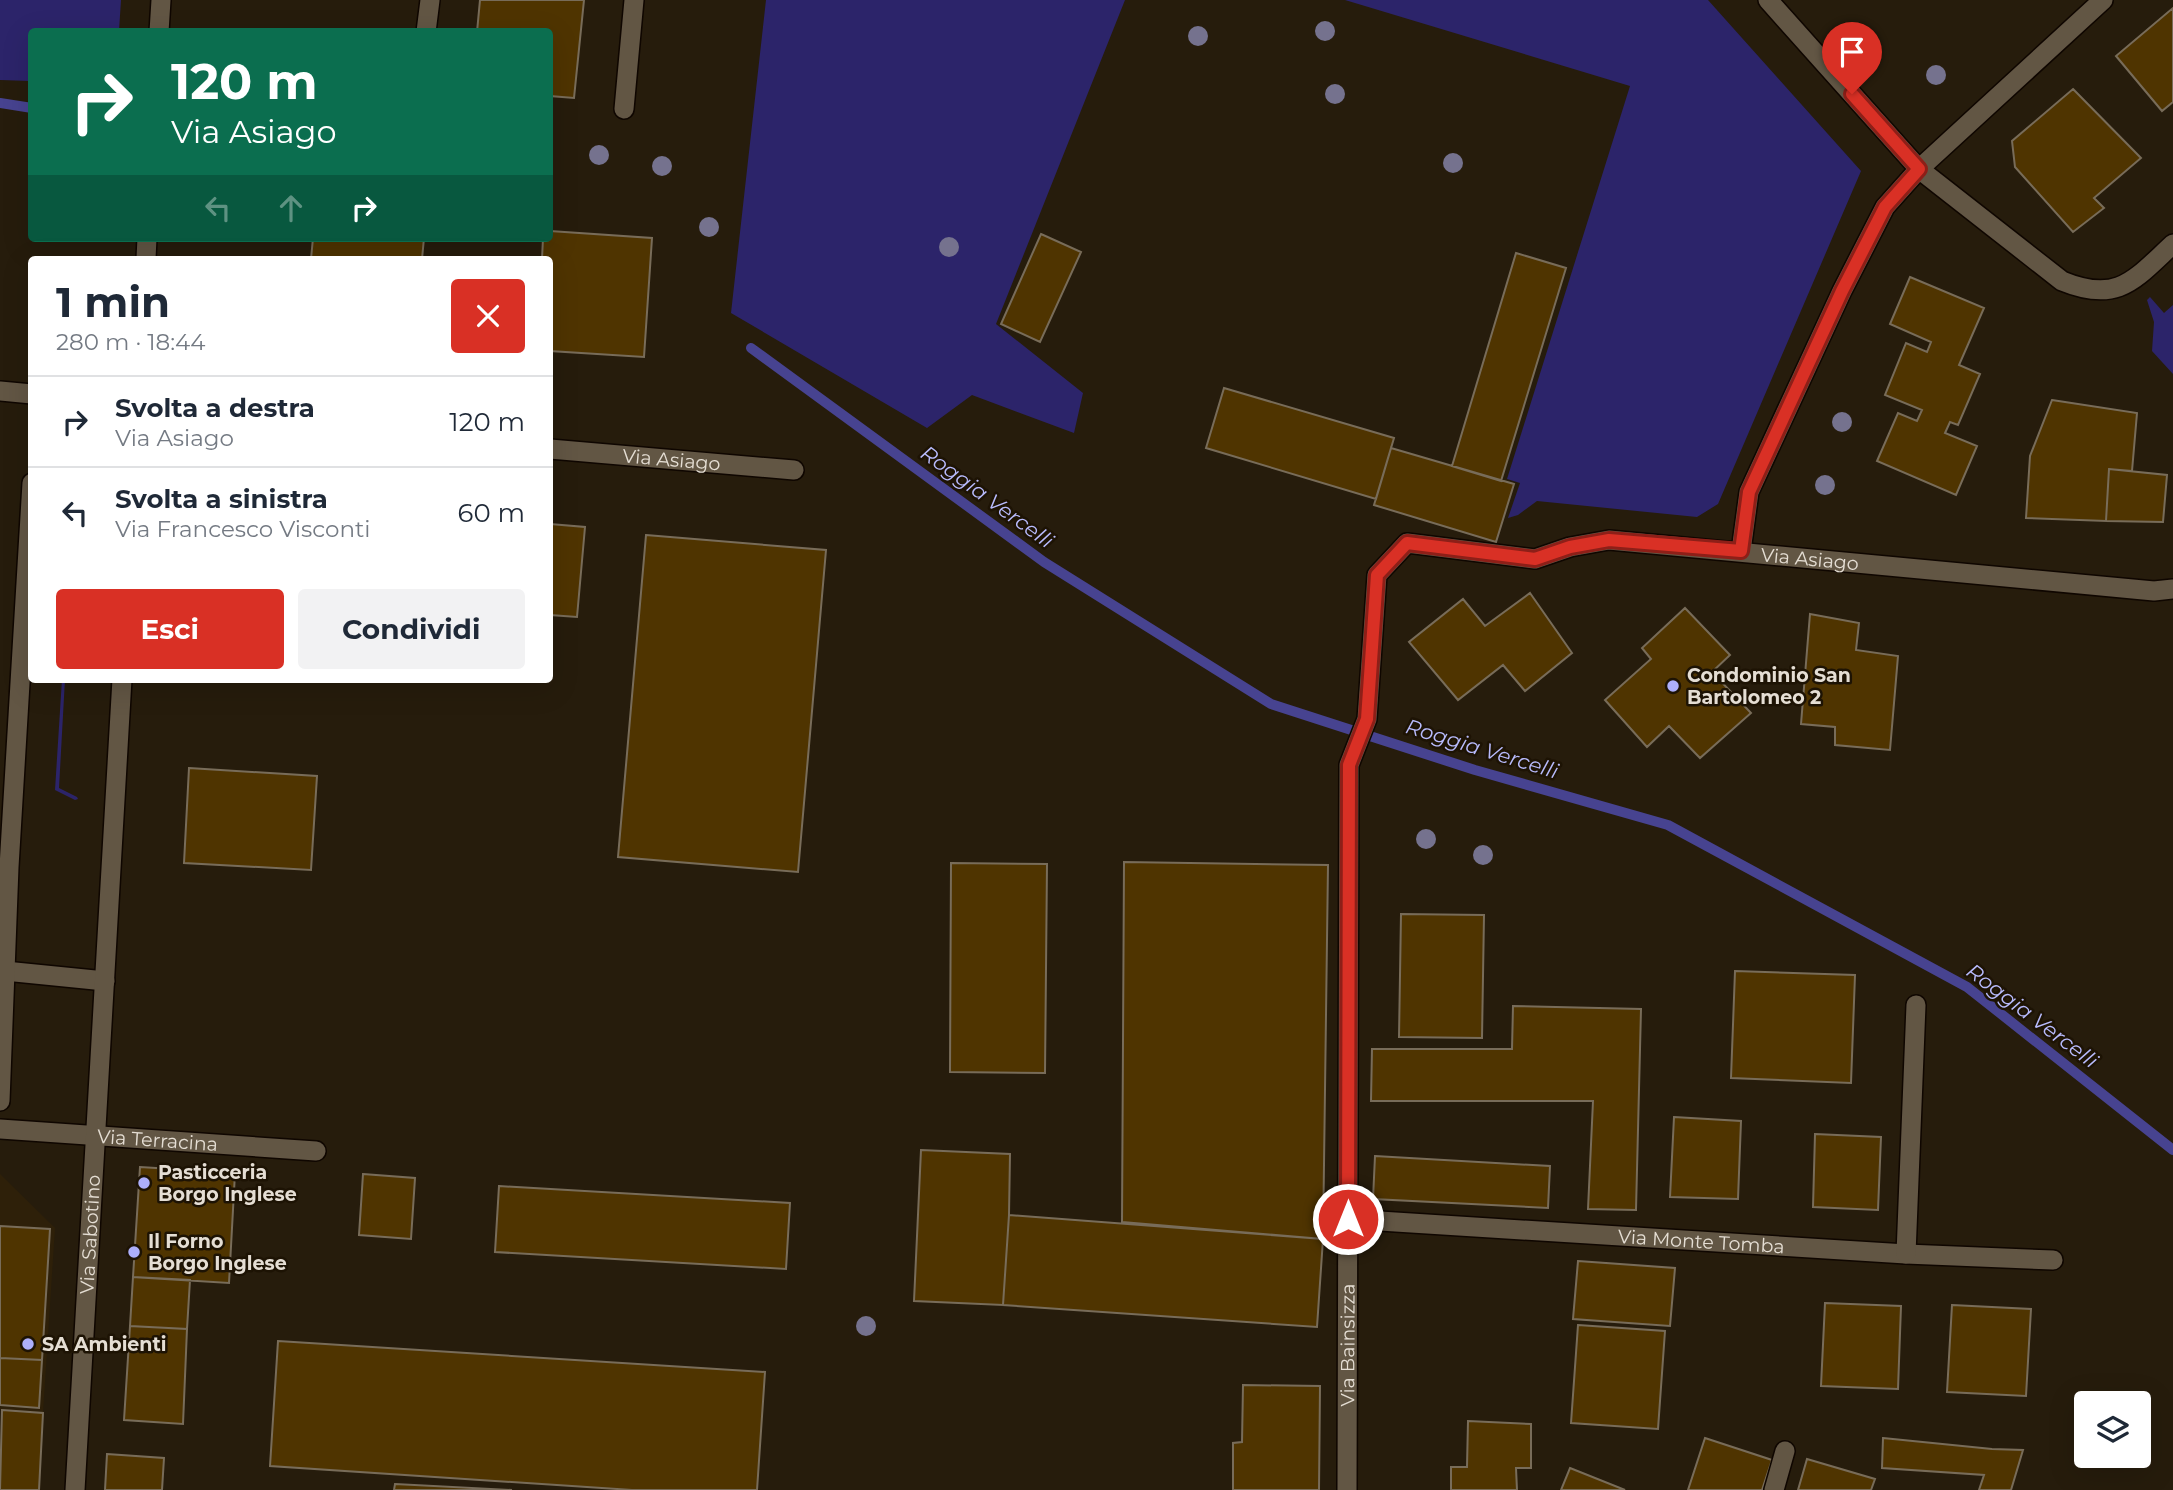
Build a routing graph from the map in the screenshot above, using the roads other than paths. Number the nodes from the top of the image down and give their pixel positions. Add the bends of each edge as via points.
1 (161, 0) edge
2 (430, 0) edge
3 (634, 0) edge
4 (1768, 0) edge
5 (2103, 0) edge
6 (159, 28) edge
7 (426, 28) edge
8 (624, 109) dead end
9 (1919, 169) junction
10 (2173, 244) edge
11 (0, 391) edge
12 (28, 394) edge
13 (553, 449) edge
14 (794, 470) dead end
15 (28, 540) edge
16 (1407, 543) joint
17 (1741, 551) junction
18 (2173, 589) edge
19 (122, 683) edge
20 (5, 867) edge
21 (5, 971) junction
22 (106, 981) junction
23 (1916, 1005) dead end
24 (0, 1101) edge
25 (0, 1129) edge
26 (97, 1135) junction
27 (316, 1151) dead end
28 (1348, 1219) junction
29 (1906, 1254) junction
30 (2053, 1260) dead end
31 (1785, 1451) dead end
32 (75, 1490) edge
33 (1347, 1490) edge
34 (1774, 1490) edge

1 - 6 street
2 - 7 street
3 - 8 street
4 - 9 street
5 - 9 street
9 - 10 street via 2062,281 2086,291 2117,289
9 - 17 street via 1885,207 1842,291 1749,492
11 - 12 street
13 - 14 street, Via Asiago
15 - 20 street
16 - 17 street, Via Asiago via 1535,559 1609,540
16 - 28 street, Via Bainsizza via 1377,575 1367,719 1349,765
17 - 18 street, Via Asiago via 2154,591
19 - 22 street, Via Sabotino
20 - 21 street
21 - 22 street
21 - 24 street
22 - 26 street, Via Sabotino
23 - 29 street
25 - 26 street, Via Terracina
26 - 27 street, Via Terracina
26 - 32 street, Via Sabotino
28 - 29 street, Via Monte Tomba
28 - 33 street, Via Bainsizza
29 - 30 street, Via Monte Tomba
31 - 34 street

